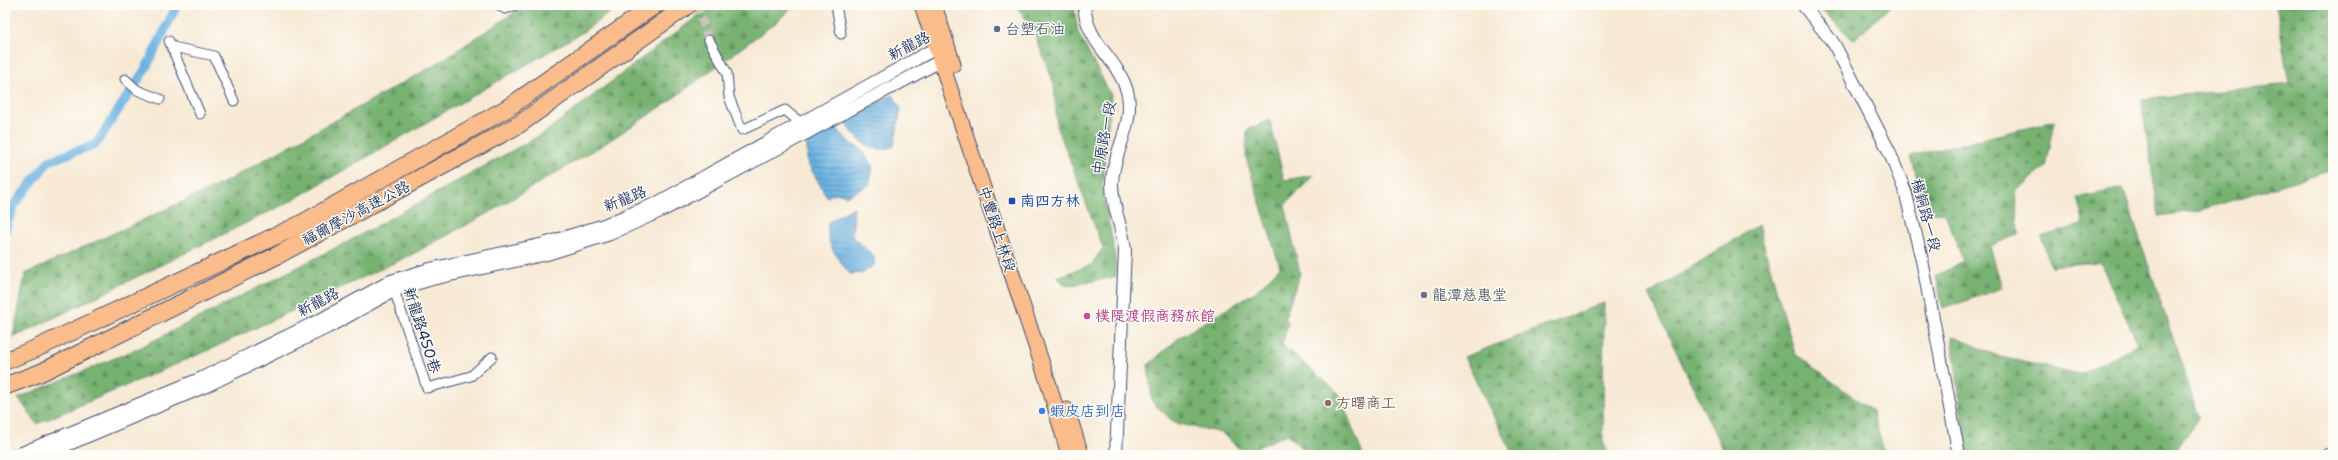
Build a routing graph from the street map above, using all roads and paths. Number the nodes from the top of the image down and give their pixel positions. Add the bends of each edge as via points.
1 (499, 5) edge
2 (516, 5) edge
3 (655, 5) edge
4 (688, 5) edge
5 (836, 5) edge
6 (922, 5) edge
7 (934, 5) edge
8 (1084, 5) edge
9 (1803, 5) edge
10 (841, 34) dead end
11 (710, 40) tunnel mouth
12 (942, 52) junction
13 (125, 80) dead end
14 (160, 99) dead end
15 (234, 102) dead end
16 (200, 114) dead end
17 (801, 123) junction
18 (393, 286) junction
19 (492, 357) dead end
20 (5, 361) edge
21 (5, 386) edge
22 (2333, 451) edge
23 (17, 455) edge
24 (43, 455) edge
25 (1069, 455) edge
26 (1081, 455) edge
27 (1116, 455) edge
28 (1959, 455) edge
29 (2326, 455) edge

1 - 2 street via 504,9
3 - 20 highway, 福爾摩沙高速公路 via 506,109 301,224
4 - 21 highway, 福爾摩沙高速公路 via 518,125 278,256 40,373
5 - 10 street
6 - 12 main road, 中豐路上林段
7 - 12 main road, 中豐路上林段
8 - 27 street, 中原路一段 via 1086,24 1118,72 1127,91 1128,103 1124,135 1114,164 1112,183 1114,212 1122,229 1125,249
9 - 28 street, 楊銅路一段 via 1834,44 1889,151 1905,191 1922,260
11 - 17 street via 727,73 729,97 742,130 785,110
12 - 17 street, 新龍路
12 - 18 street, 新龍路 via 667,208 610,234 546,254
12 - 25 main road, 中豐路上林段
12 - 26 main road, 中豐路上林段
13 - 14 street via 137,90
15 - 16 street via 214,56 171,44
17 - 18 street, 新龍路 via 657,203 604,225 544,244 430,269
18 - 19 street, 新龍路450巷 via 427,388 471,376
18 - 23 street, 新龍路 via 202,378
18 - 24 street, 新龍路 via 328,327 206,386
22 - 29 street

